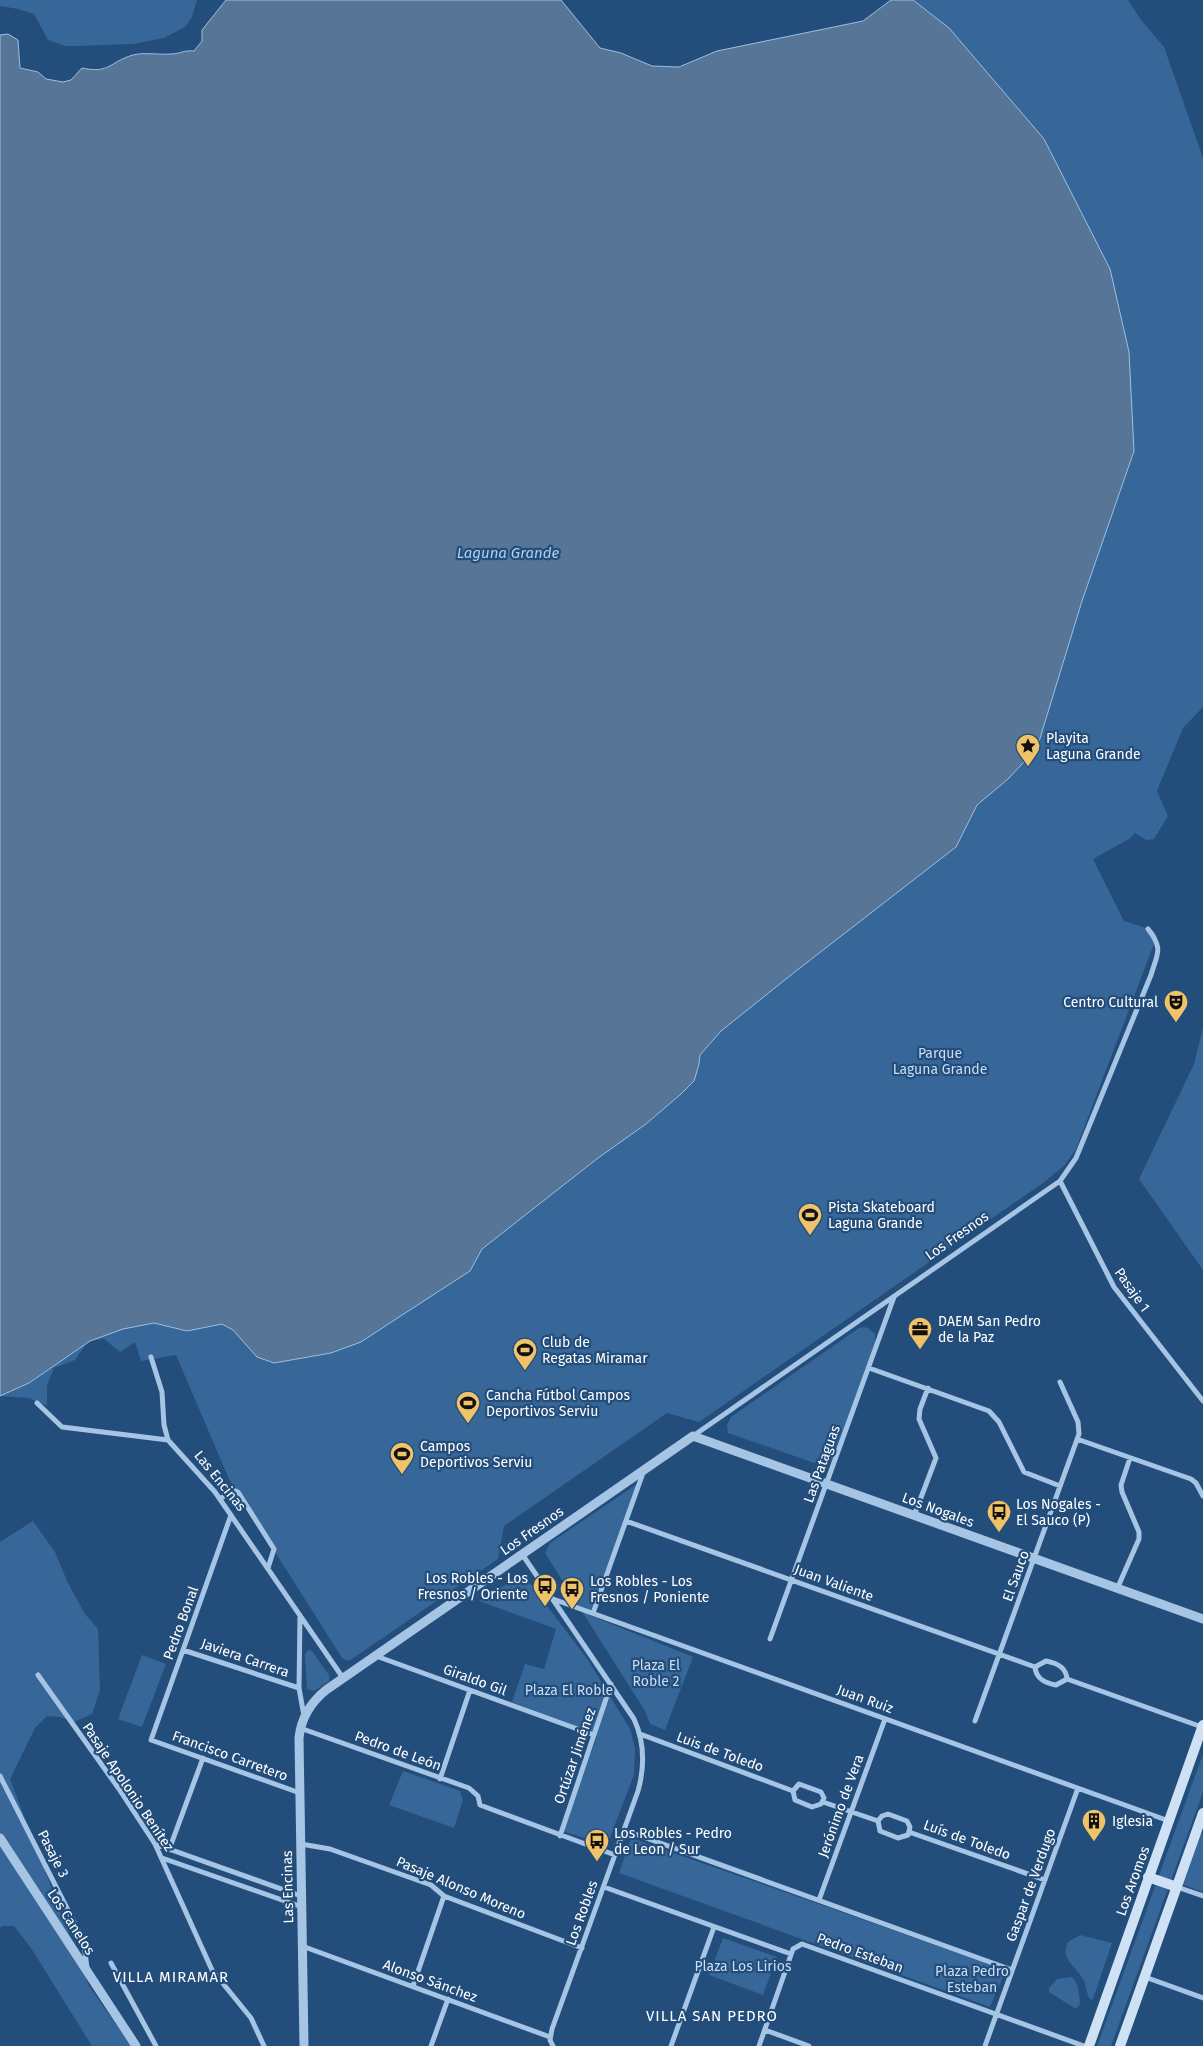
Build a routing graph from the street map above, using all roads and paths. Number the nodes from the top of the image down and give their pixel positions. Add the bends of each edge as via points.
1 (1148, 930) dead end
2 (1060, 1181) junction
3 (895, 1296) junction
4 (151, 1357) dead end
5 (869, 1368) junction
6 (1060, 1382) dead end
7 (928, 1388) junction
8 (1203, 1401) edge
9 (37, 1403) dead end
10 (693, 1436) junction
11 (1077, 1439) junction
12 (168, 1440) junction
13 (1130, 1458) junction
14 (643, 1470) junction
15 (826, 1484) junction
16 (1060, 1486) junction
17 (1203, 1496) edge
18 (220, 1499) junction
19 (231, 1515) junction
20 (914, 1516) junction
21 (626, 1520) junction
22 (522, 1554) junction
23 (1034, 1559) junction
24 (268, 1568) junction
25 (792, 1580) junction
26 (1117, 1588) junction
27 (553, 1599) junction
28 (592, 1614) junction
29 (300, 1615) junction
30 (1203, 1619) edge
31 (770, 1639) dead end
32 (183, 1650) junction
33 (1000, 1654) junction
34 (376, 1656) junction
35 (1035, 1667) junction
36 (38, 1675) dead end
37 (343, 1678) junction
38 (1067, 1678) junction
39 (611, 1684) junction
40 (299, 1688) junction
41 (470, 1690) junction
42 (304, 1717) junction
43 (885, 1718) junction
44 (975, 1721) dead end
45 (1203, 1726) edge
46 (300, 1728) junction
47 (640, 1734) junction
48 (594, 1735) junction
49 (151, 1740) joint
50 (204, 1758) junction
51 (0, 1776) edge
52 (440, 1778) junction
53 (1078, 1788) junction
54 (793, 1790) junction
55 (300, 1793) junction
56 (823, 1802) junction
57 (851, 1811) junction
58 (1203, 1813) edge
59 (1169, 1820) junction
60 (878, 1821) junction
61 (1201, 1828) edge
62 (624, 1830) junction
63 (909, 1832) junction
64 (560, 1836) junction
65 (0, 1838) edge
66 (154, 1844) junction
67 (301, 1844) junction
68 (170, 1850) junction
69 (615, 1855) junction
70 (162, 1858) junction
71 (1148, 1877) junction
72 (1045, 1880) junction
73 (1177, 1887) junction
74 (604, 1888) junction
75 (302, 1896) junction
76 (444, 1896) junction
77 (1203, 1896) edge
78 (819, 1900) junction
79 (302, 1907) junction
80 (714, 1927) junction
81 (302, 1946) junction
82 (582, 1948) junction
83 (792, 1954) junction
84 (111, 1963) dead end
85 (1012, 1970) junction
86 (88, 1973) junction
87 (1144, 1977) junction
88 (413, 1986) junction
89 (1203, 1998) edge
90 (448, 1999) junction
91 (996, 2014) junction
92 (765, 2030) junction
93 (550, 2037) junction
94 (136, 2046) edge
95 (156, 2046) edge
96 (264, 2046) edge
97 (304, 2046) edge
98 (431, 2046) edge
99 (553, 2046) edge
100 (671, 2046) edge
101 (759, 2046) edge
102 (808, 2046) edge
103 (985, 2046) edge
104 (1084, 2046) edge
105 (1088, 2046) edge
106 (1120, 2046) edge

1 - 2 street, Los Fresnos via 1159,947 1151,975 1076,1158
2 - 3 street, Los Fresnos
2 - 8 street, Pasaje 1 via 1114,1287
3 - 5 street, Las Pataguas
3 - 10 street, Los Fresnos
4 - 12 street via 162,1392
5 - 7 street
5 - 15 street, Las Pataguas
6 - 11 street, El Sauco via 1078,1422
7 - 16 street via 990,1411 999,1422 1024,1472
7 - 20 street via 920,1419 936,1458
9 - 12 street via 62,1427
10 - 14 street, Los Fresnos
10 - 15 street, Los Nogales
11 - 13 street
11 - 16 street, El Sauco
12 - 18 street, Las Encinas
13 - 17 street via 1191,1479
13 - 26 street via 1121,1485 1139,1539
14 - 21 street
14 - 22 street, Los Fresnos
15 - 20 street, Los Nogales
15 - 25 street, Las Pataguas
16 - 23 street, El Sauco
18 - 19 street, Las Encinas
18 - 24 street via 234,1490 238,1492 274,1549
19 - 24 street, Las Encinas
19 - 32 street, Pedro Bonal
20 - 23 street, Los Nogales
21 - 25 street, Juan Valiente
21 - 28 street
22 - 27 street, Los Robles
22 - 34 street, Los Fresnos
23 - 26 street, Los Nogales
23 - 33 street, El Sauco
24 - 29 street, Las Encinas
25 - 31 street, Las Pataguas
25 - 33 street, Juan Valiente
26 - 30 street, Los Nogales
27 - 28 street, Juan Ruiz
27 - 39 street, Los Robles
28 - 43 street, Juan Ruiz
29 - 37 street, Las Encinas
29 - 40 street
32 - 40 street, Javiera Carrera
32 - 49 street, Pedro Bonal
33 - 35 street, Juan Valiente
33 - 44 street, El Sauco
34 - 37 street, Los Fresnos
34 - 41 street, Giraldo Gil
35 - 38 street, Juan Valiente via 1046,1661 1057,1664 1065,1670
35 - 38 street, Juan Valiente via 1037,1676 1048,1683 1056,1685
36 - 66 street, Pasaje Apolonio Benítez
37 - 42 street, Los Fresnos via 319,1695
38 - 45 street, Juan Valiente
39 - 47 street, Los Robles
39 - 48 street, Ortúzar Jiménez
40 - 42 street
41 - 48 street, Giraldo Gil
41 - 52 street
42 - 46 street, Los Fresnos
43 - 53 street, Juan Ruiz
43 - 57 street, Jerónimo de Vera
45 - 59 main road, Los Aromos
46 - 52 street, Pedro de León
46 - 55 street, Las Encinas
47 - 54 street, Luis de Toledo
47 - 62 street, Los Robles via 643,1771
48 - 64 street, Ortúzar Jiménez
49 - 50 street, Francisco Carretero
50 - 55 street, Francisco Carretero
50 - 68 street
51 - 86 street, Pasaje 3 via 78,1930
52 - 64 street, Pedro de León via 472,1790 480,1805
53 - 59 street, Juan Ruiz
53 - 72 street, Gaspar de Verdugo
54 - 56 street, Luis de Toledo via 793,1797 798,1802 816,1807
54 - 56 street, Luis de Toledo via 799,1784 818,1790 823,1794
55 - 67 street, Las Encinas
56 - 57 street, Luis de Toledo
57 - 60 street, Luis de Toledo
57 - 78 street, Jerónimo de Vera
58 - 61 main road
59 - 71 main road, Los Aromos
60 - 63 street, Luis de Toledo via 880,1831 890,1836 902,1838
60 - 63 street, Luis de Toledo via 888,1814 904,1819 909,1824
61 - 73 main road
62 - 69 street, Los Robles
62 - 78 street
63 - 72 street, Luís de Toledo
64 - 69 street
65 - 86 street, Los Canelos
66 - 68 street
66 - 70 street, Pasaje Apolonio Benítez
67 - 75 street, Las Encinas
67 - 76 street, Pasaje Alonso Moreno via 330,1849 431,1885
68 - 75 street
69 - 74 street, Los Robles
70 - 79 street
70 - 96 street, Pasaje Apolonio Benítez via 212,1970 251,2018
71 - 73 main road
71 - 105 main road, Los Aromos
72 - 85 street, Gaspar de Verdugo
73 - 77 street
73 - 87 main road
74 - 80 street
74 - 82 street, Los Robles
75 - 79 street, Las Encinas
76 - 82 street, Pasaje Alonso Moreno
76 - 88 street
78 - 85 street
79 - 81 street, Las Encinas
80 - 83 street
80 - 100 street
81 - 88 street, Alonso Sánchez
81 - 97 street, Las Encinas
82 - 93 street, Los Robles
83 - 91 street, Pedro Esteban via 796,1946 805,1945
83 - 92 street
84 - 95 street
85 - 91 street, Gaspar de Verdugo
86 - 94 street, Los Canelos
87 - 89 street
87 - 106 main road
88 - 90 street, Alonso Sánchez
90 - 93 street, Alonso Sánchez
90 - 98 street
91 - 103 street, Gaspar de Verdugo
91 - 104 street, Pedro Esteban
92 - 101 street
92 - 102 street
93 - 99 street

